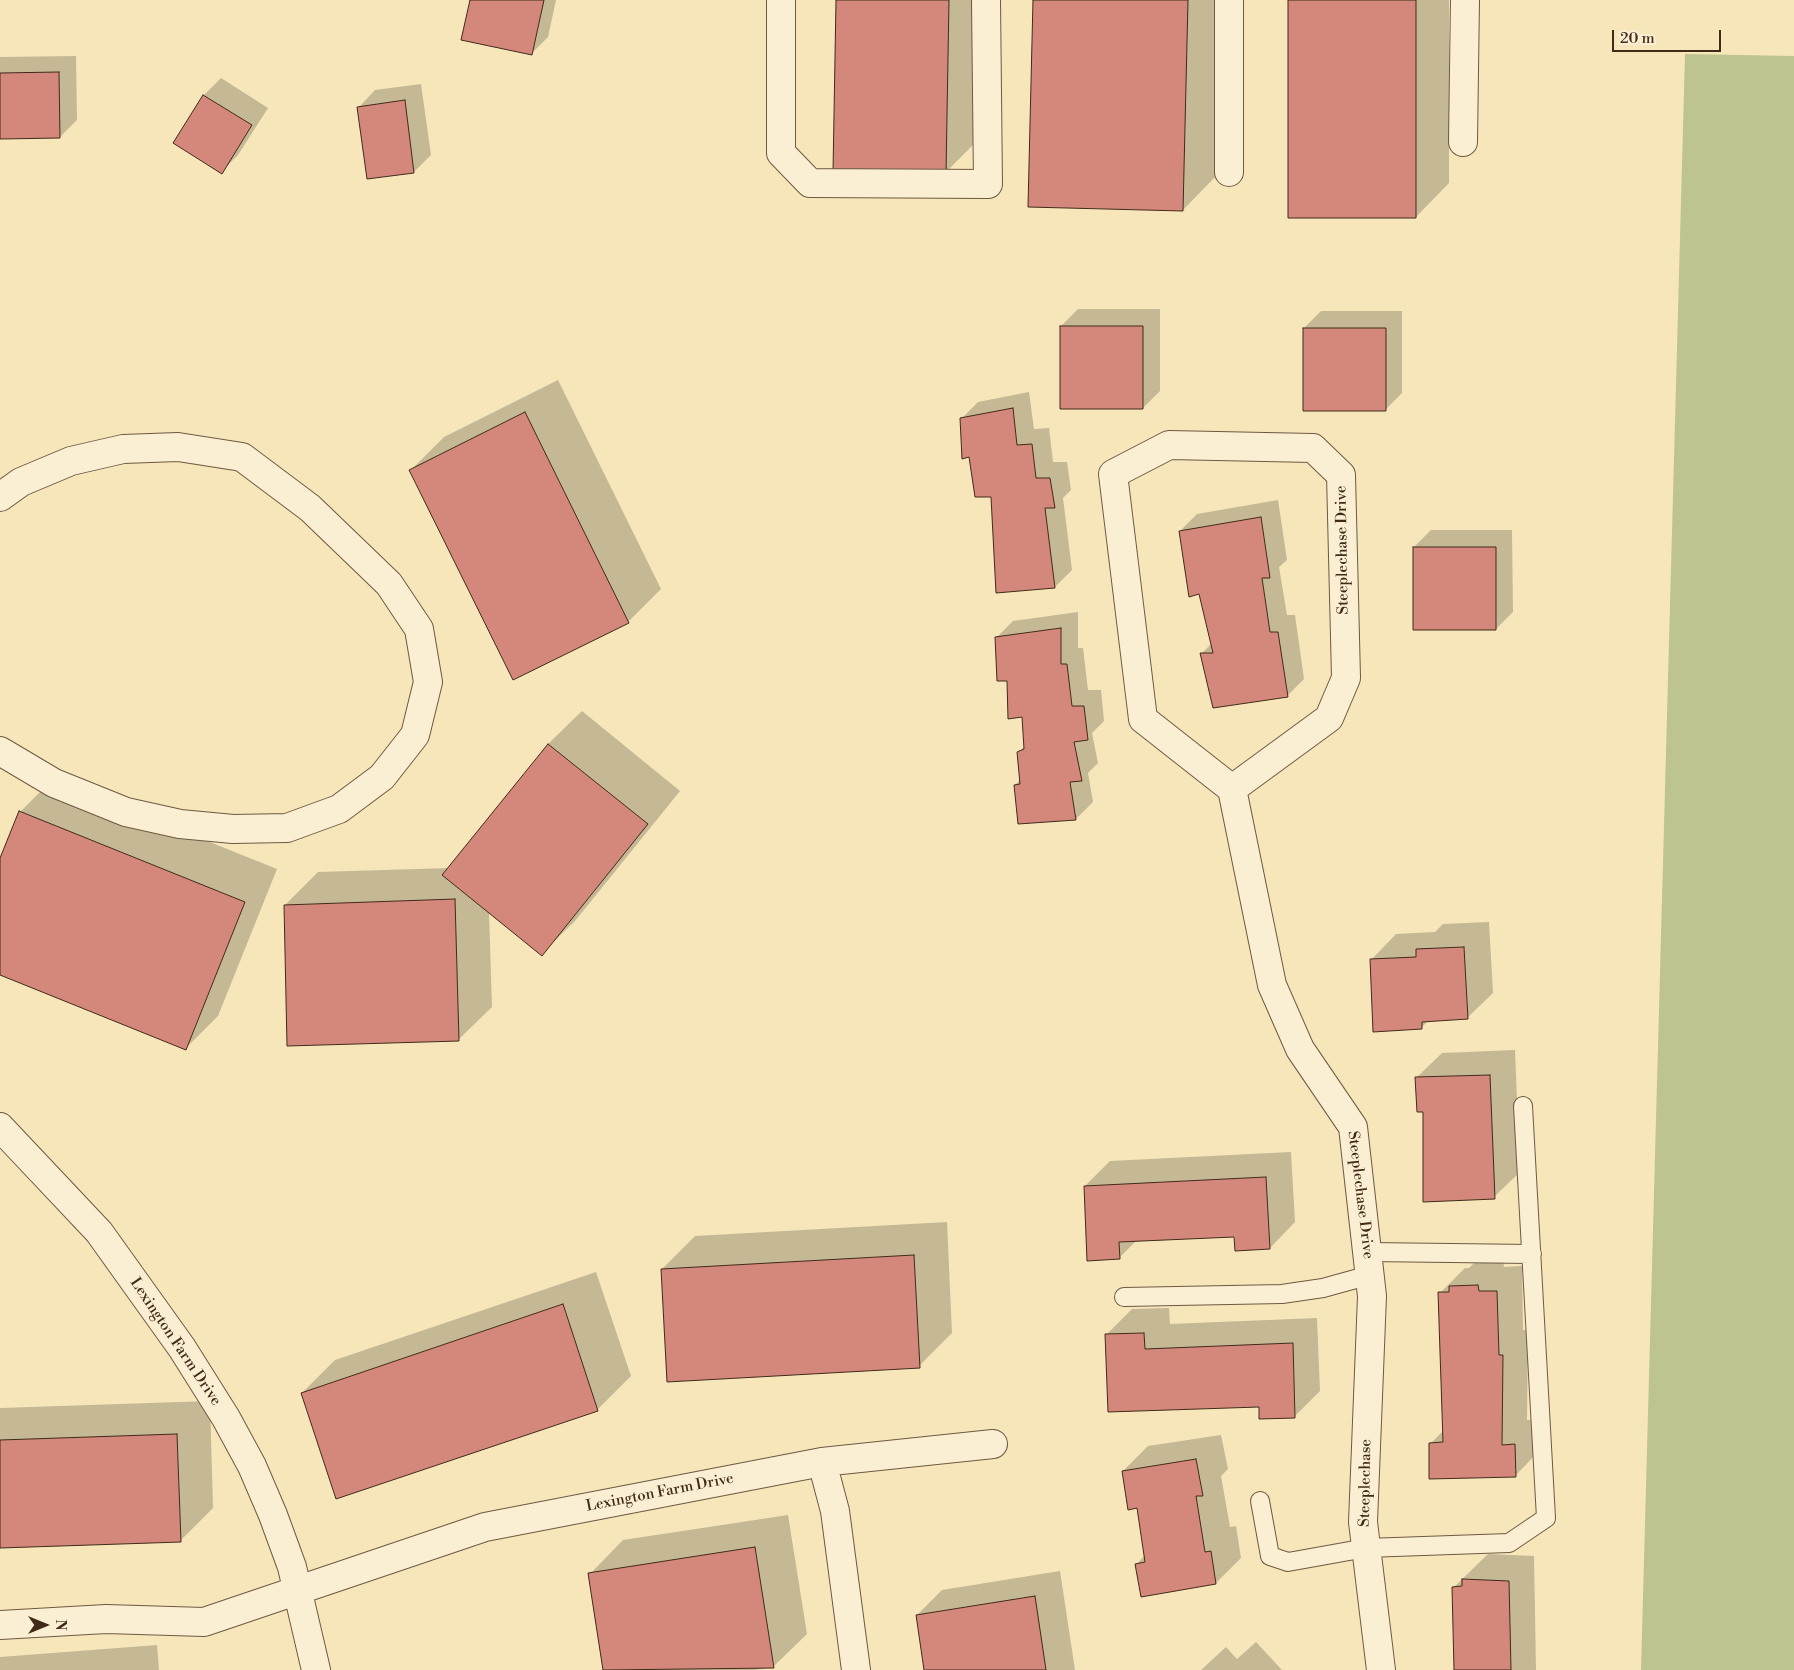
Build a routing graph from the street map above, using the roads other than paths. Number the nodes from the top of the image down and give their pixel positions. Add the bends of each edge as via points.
1 (781, 0) edge
2 (986, 0) edge
3 (1229, 0) edge
4 (1465, 0) edge
5 (1462, 142) dead end
6 (1229, 172) dead end
7 (0, 497) edge
8 (0, 751) edge
9 (1232, 789) junction
10 (1523, 1106) dead end
11 (0, 1127) edge
12 (1532, 1254) junction
13 (1370, 1274) junction
14 (1124, 1298) dead end
15 (993, 1444) dead end
16 (822, 1462) junction
17 (1260, 1501) dead end
18 (1366, 1548) junction
19 (298, 1590) junction
20 (0, 1625) edge
21 (316, 1670) edge
22 (856, 1670) edge
23 (1381, 1670) edge

1 - 2 street via 781,153 810,183 988,184
3 - 6 street
4 - 5 street
7 - 8 street via 21,482 71,461 124,449 178,447 242,457 310,508 389,584 419,629 428,682 415,735 382,777 338,809 287,828 233,829 180,824 126,812 54,783
9 - 9 street, Steeplechase Drive via 1143,718 1113,474 1169,445 1313,448 1341,476 1346,678 1329,718
9 - 13 street, Steeplechase Drive via 1272,985 1300,1049 1354,1126
10 - 12 lane
11 - 19 street, Lexington Farm Drive via 99,1232 192,1364 252,1466 274,1516
12 - 13 lane
12 - 18 lane via 1546,1518 1509,1543
13 - 14 lane via 1323,1288 1282,1294
13 - 18 street, Steeplechase via 1363,1522
15 - 16 street, Lexington Farm Drive
16 - 19 street, Lexington Farm Drive via 486,1527
16 - 22 street via 835,1512
17 - 18 lane via 1270,1556 1288,1562
18 - 23 street, Steeplechase
19 - 20 street, Lexington Farm Drive via 204,1622 106,1619
19 - 21 street, Lexington Farm Drive

